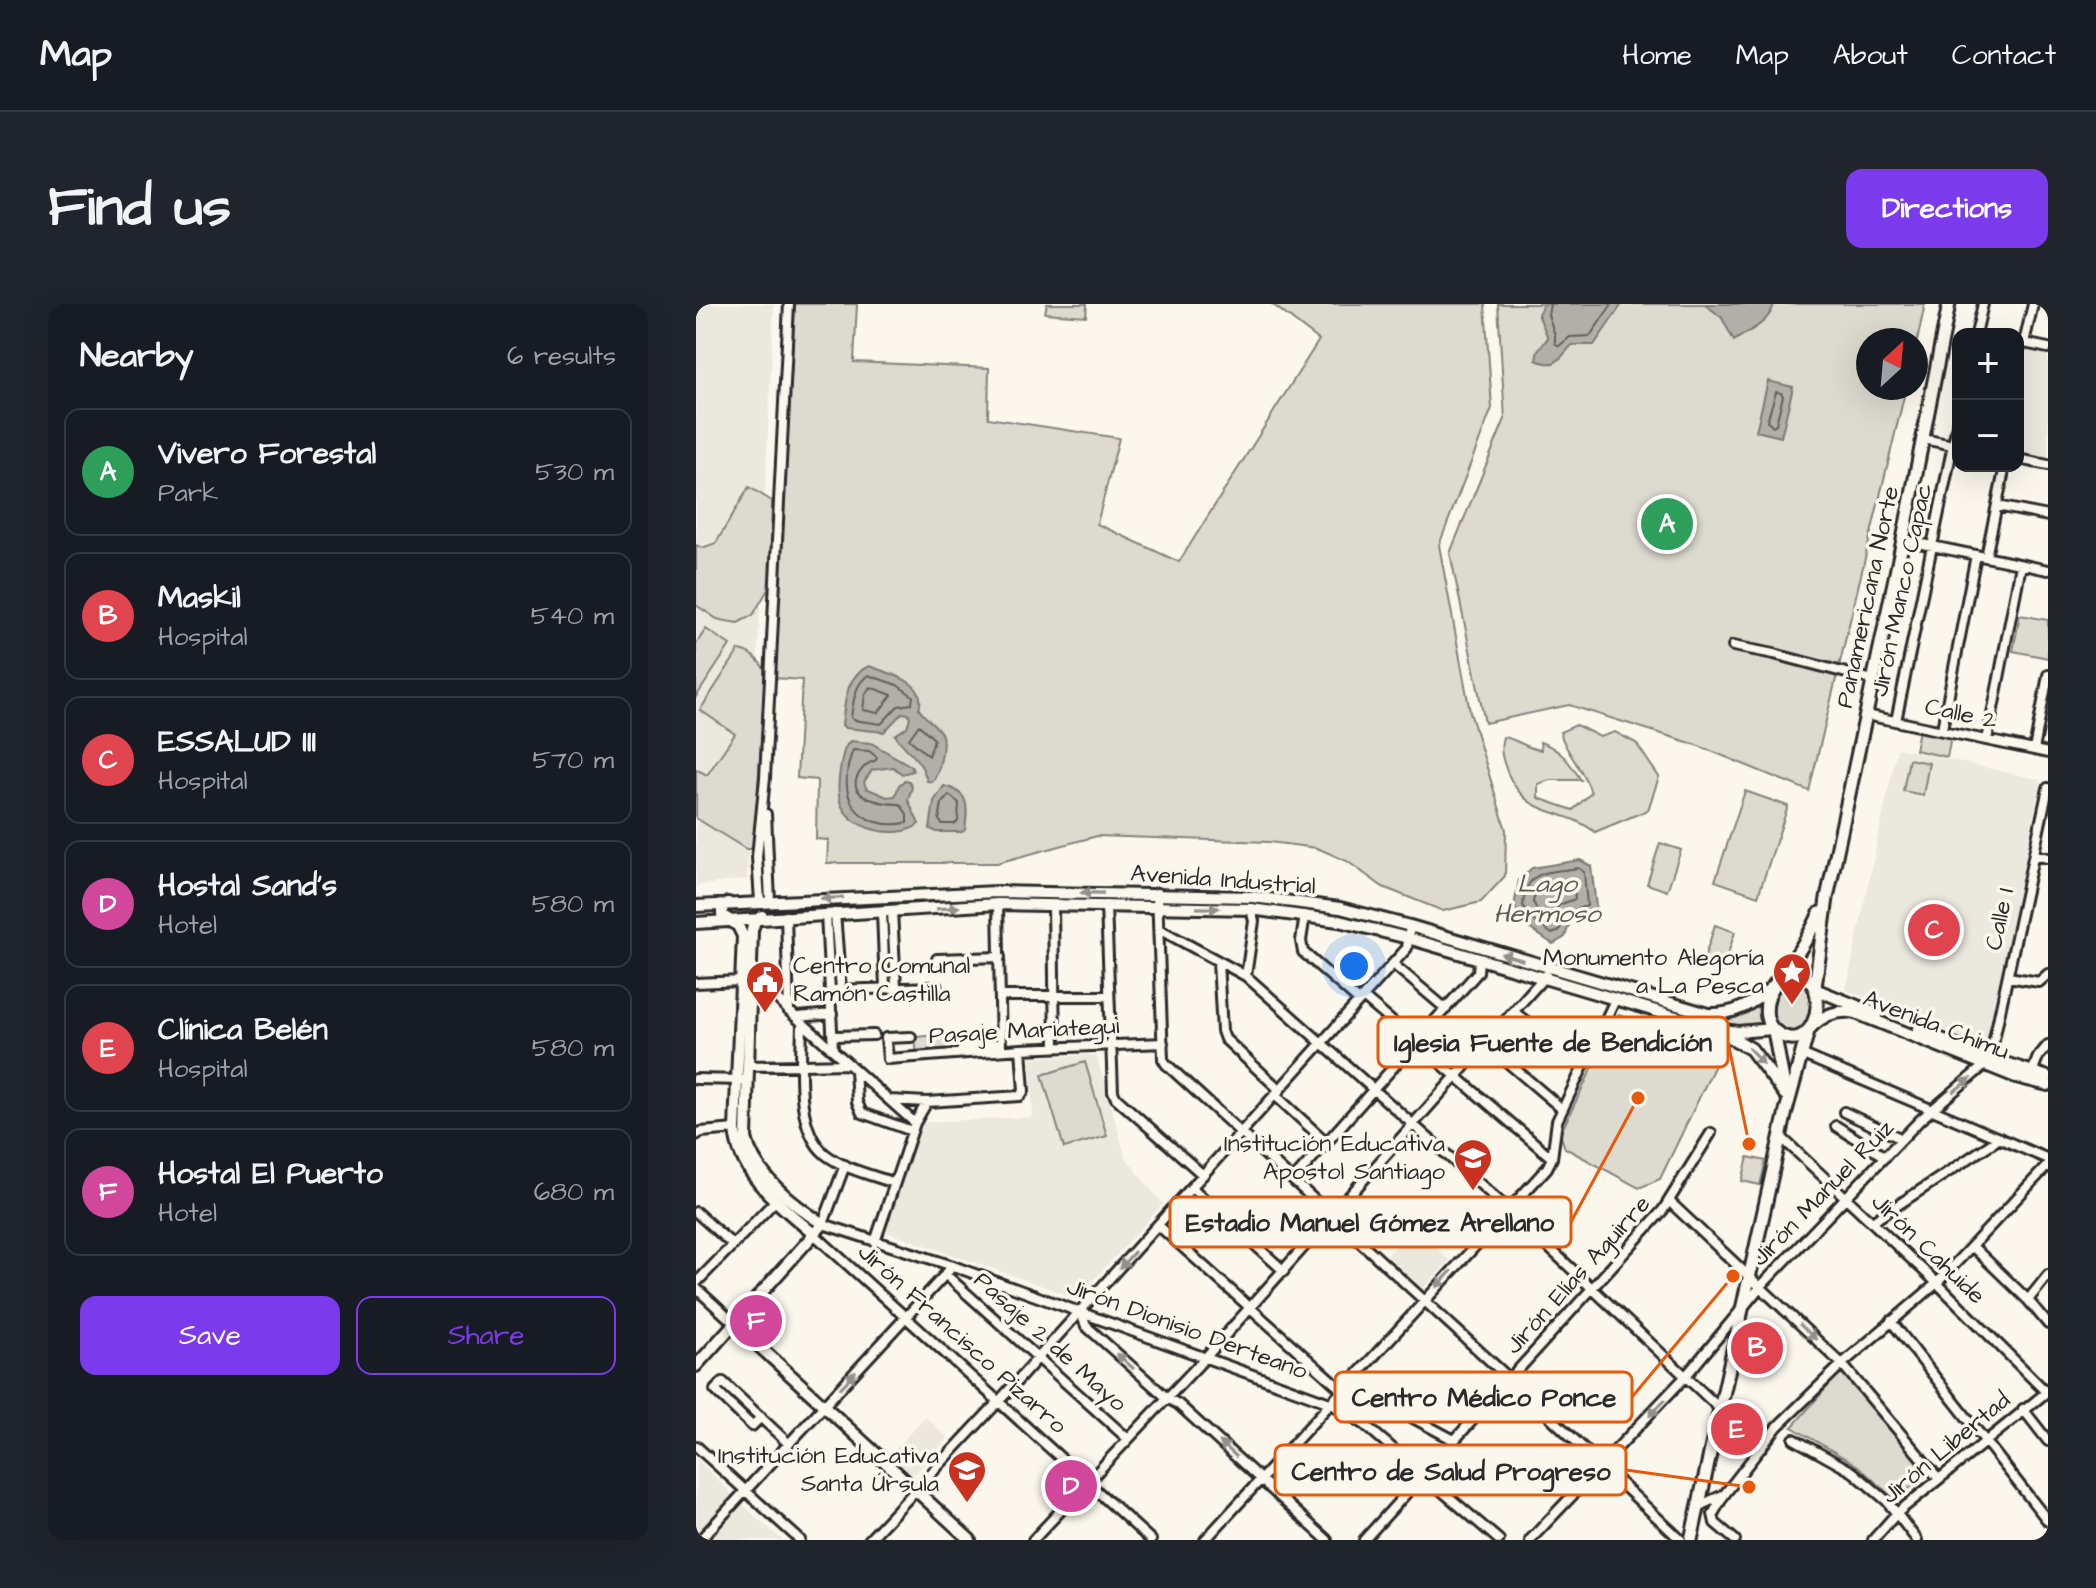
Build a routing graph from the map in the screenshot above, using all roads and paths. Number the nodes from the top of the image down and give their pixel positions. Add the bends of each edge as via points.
1 (789, 304) edge
2 (1949, 304) edge
3 (1983, 304) edge
4 (2033, 304) edge
5 (1977, 328) edge
6 (2048, 348) edge
7 (1923, 439) junction
8 (1952, 445) edge
9 (1952, 459) edge
10 (2024, 460) edge
11 (2048, 465) edge
12 (2004, 472) edge
13 (1997, 506) junction
14 (2048, 516) edge
15 (1903, 540) junction
16 (1932, 545) junction
17 (1981, 556) junction
18 (2021, 565) junction
19 (2048, 570) edge
20 (1733, 646) dead end
21 (2048, 675) edge
22 (1873, 680) junction
23 (1866, 715) junction
24 (1896, 721) junction
25 (1942, 729) junction
26 (1987, 740) junction
27 (2034, 750) junction
28 (2048, 753) edge
29 (2048, 788) edge
30 (2034, 855) junction
31 (2048, 858) edge
32 (1157, 893) junction
33 (1827, 898) junction
34 (765, 901) junction
35 (728, 903) junction
36 (998, 904) junction
37 (1053, 905) junction
38 (1106, 905) junction
39 (696, 906) edge
40 (1158, 906) junction
41 (1251, 909) junction
42 (887, 912) junction
43 (831, 914) junction
44 (1305, 915) junction
45 (786, 916) junction
46 (759, 918) junction
47 (727, 920) junction
48 (696, 923) edge
49 (1410, 926) junction
50 (1159, 929) junction
51 (1408, 938) junction
52 (1000, 957) junction
53 (937, 959) dead end
54 (1479, 960) junction
55 (1218, 962) junction
56 (1393, 964) junction
57 (1552, 968) junction
58 (2048, 974) edge
59 (1246, 976) junction
60 (2008, 977) junction
61 (1543, 979) junction
62 (746, 982) junction
63 (696, 983) edge
64 (1775, 984) junction
65 (885, 987) junction
66 (896, 987) junction
67 (937, 987) dead end
68 (789, 988) junction
69 (1816, 988) junction
70 (768, 989) junction
71 (837, 990) junction
72 (1000, 996) junction
73 (1055, 996) junction
74 (1107, 996) junction
75 (1361, 999) junction
76 (1615, 1000) junction
77 (1446, 1009) junction
78 (789, 1011) junction
79 (1514, 1012) junction
80 (832, 1014) junction
81 (800, 1019) junction
82 (1810, 1028) junction
83 (1717, 1029) junction
84 (1773, 1030) junction
85 (874, 1035) dead end
86 (833, 1036) junction
87 (911, 1037) dead end
88 (1415, 1041) junction
89 (1322, 1042) junction
90 (1163, 1043) junction
91 (1486, 1044) junction
92 (2048, 1045) edge
93 (1109, 1046) junction
94 (1055, 1047) junction
95 (1001, 1048) junction
96 (833, 1049) junction
97 (1021, 1049) junction
98 (1801, 1054) junction
99 (1988, 1061) junction
100 (748, 1066) junction
101 (802, 1066) junction
102 (852, 1067) junction
103 (1583, 1067) junction
104 (1457, 1077) junction
105 (2030, 1077) junction
106 (2048, 1077) edge
107 (696, 1079) edge
108 (742, 1080) junction
109 (2048, 1085) edge
110 (1374, 1089) junction
111 (1277, 1092) junction
112 (1785, 1094) junction
113 (889, 1100) junction
114 (927, 1102) junction
115 (1562, 1109) junction
116 (1932, 1109) junction
117 (1786, 1111) junction
118 (1844, 1112) dead end
119 (1415, 1124) junction
120 (1836, 1126) dead end
121 (914, 1127) junction
122 (735, 1129) junction
123 (1711, 1133) dead end
124 (1240, 1134) junction
125 (696, 1135) edge
126 (1781, 1137) junction
127 (2000, 1138) junction
128 (1902, 1139) junction
129 (1326, 1142) junction
130 (1885, 1157) junction
131 (1552, 1158) junction
132 (2048, 1159) edge
133 (845, 1165) junction
134 (2048, 1165) edge
135 (1203, 1175) junction
136 (1293, 1180) junction
137 (894, 1183) junction
138 (1192, 1188) junction
139 (1846, 1198) junction
140 (776, 1200) junction
141 (1670, 1202) junction
142 (1508, 1209) junction
143 (696, 1212) edge
144 (1333, 1217) junction
145 (1872, 1222) junction
146 (823, 1224) junction
147 (1158, 1225) junction
148 (815, 1235) junction
149 (875, 1242) junction
150 (733, 1245) junction
151 (1973, 1247) junction
152 (953, 1266) junction
153 (1284, 1271) junction
154 (945, 1274) junction
155 (1749, 1274) junction
156 (2048, 1275) edge
157 (1937, 1283) junction
158 (696, 1286) edge
159 (1760, 1287) junction
160 (1593, 1290) junction
161 (1424, 1300) junction
162 (2028, 1300) junction
163 (1744, 1306) junction
164 (1251, 1307) junction
165 (1080, 1311) junction
166 (907, 1317) junction
167 (1891, 1321) junction
168 (735, 1324) junction
169 (2048, 1324) edge
170 (1039, 1357) junction
171 (1205, 1358) junction
172 (1842, 1364) junction
173 (696, 1366) edge
174 (1685, 1377) junction
175 (1511, 1380) junction
176 (723, 1382) dead end
177 (1345, 1386) junction
178 (2047, 1391) edge
179 (1167, 1398) junction
180 (1000, 1400) junction
181 (1330, 1403) junction
182 (824, 1405) junction
183 (1719, 1408) junction
184 (2023, 1409) junction
185 (1128, 1439) junction
186 (1794, 1439) dead end
187 (1986, 1439) junction
188 (1454, 1440) junction
189 (2048, 1441) edge
190 (789, 1444) junction
191 (696, 1446) edge
192 (1601, 1466) junction
193 (1424, 1476) junction
194 (1261, 1479) junction
195 (1939, 1479) junction
196 (1088, 1482) junction
197 (747, 1490) junction
198 (915, 1490) junction
199 (1724, 1495) junction
200 (1700, 1510) junction
201 (1897, 1513) junction
202 (2048, 1521) edge
203 (872, 1539) edge
204 (700, 1540) edge
205 (800, 1540) edge
206 (970, 1540) edge
207 (1033, 1540) edge
208 (1151, 1540) edge
209 (1205, 1540) edge
210 (1327, 1540) edge
211 (1364, 1540) edge
212 (1499, 1540) edge
213 (1530, 1540) edge
214 (1681, 1540) edge
215 (1691, 1540) edge
216 (1735, 1540) edge
217 (1873, 1540) edge
218 (1917, 1540) edge

1 - 34 street via 765,778
2 - 7 highway, Panamericana Norte
3 - 5 street
4 - 6 street via 2024,343
7 - 8 street
7 - 15 highway, Panamericana Norte
9 - 16 street, Jirón Manco Capac
10 - 11 street
12 - 13 street
13 - 14 street
13 - 17 street
15 - 16 street
15 - 22 highway, Panamericana Norte
16 - 17 street
16 - 24 street, Jirón Manco Capac
17 - 18 street
17 - 25 street
18 - 19 street
18 - 26 street
20 - 22 street
21 - 27 street
22 - 23 highway, Panamericana Norte
23 - 24 street, Calle 2
23 - 33 highway, Panamericana Norte
24 - 25 street, Calle 2
25 - 26 street, Calle 2
26 - 27 street, Calle 2
27 - 28 street, Calle 2
29 - 30 street, Calle I
30 - 31 street
30 - 60 street, Calle I
32 -> 34 main road, Avenida Industrial via 997,892
32 - 40 street
32 - 49 main road, Avenida Industrial via 1301,902
33 - 64 highway, Panamericana Norte
33 - 69 highway, Panamericana Norte
34 - 35 main road, Avenida Industrial
34 - 46 main road
35 - 39 main road, Avenida Industrial
35 - 47 main road via 721,910
36 - 37 main road, Avenida Industrial
42 -> 36 main road, Avenida Industrial
36 - 52 street
37 - 38 main road, Avenida Industrial
37 - 73 street
38 - 40 main road, Avenida Industrial
38 - 74 street
40 -> 41 main road, Avenida Industrial
40 - 50 street
41 - 44 main road, Avenida Industrial
41 - 59 street
42 - 43 main road, Avenida Industrial
42 - 65 street
42 - 66 street
43 - 45 main road, Avenida Industrial
43 - 71 street
44 - 51 main road, Avenida Industrial
44 - 75 street via 1303,952
45 - 46 main road, Avenida Industrial
45 - 68 street
46 - 47 main road, Avenida Industrial
46 - 62 main road via 752,930
47 - 48 main road, Avenida Industrial
47 - 62 main road via 743,936
49 - 51 street
57 -> 49 main road, Avenida Industrial
50 - 55 street
50 - 90 street
51 - 54 main road, Avenida Industrial
51 - 56 street via 1407,948
52 - 53 street
52 - 72 street
54 - 61 main road, Avenida Industrial
54 - 77 street via 1478,972
55 - 59 street
55 - 111 street via 1225,1039
56 - 75 street
56 - 77 street
57 - 61 street
57 - 64 main road, Avenida Industrial via 1708,1014 1744,1009
58 - 60 street via 2039,982
59 - 89 street
60 - 99 street, Calle I
61 - 76 main road, Avenida Industrial
61 - 79 street
62 - 63 street
62 - 70 street
62 - 100 main road
62 - 108 main road
64 - 69 highway via 1796,976
64 - 84 highway via 1766,1009
65 - 66 street
65 - 71 street
66 - 67 street
68 - 70 street
68 - 78 street
69 - 82 highway via 1818,1004
69 - 99 main road, Avenida Chimu
70 - 78 street
71 - 80 street
72 - 73 street
72 - 95 street
73 - 74 street
73 - 94 street
74 - 93 street
75 - 88 street
75 - 89 street
76 - 83 main road, Avenida Industrial
76 - 103 street
77 - 88 street
78 - 81 street
79 - 91 street
79 - 103 street
80 - 81 street
80 - 86 street
81 - 96 street
81 - 101 street
82 - 84 highway via 1791,1037
82 - 98 highway
82 - 99 main road, Avenida Chimu via 1828,1015 1850,1012
83 - 84 main road, Avenida Industrial
83 -> 112 highway via 1751,1049
84 - 112 highway
85 - 86 street
86 - 96 street
87 - 95 street, Pasaje Mariategui via 886,1038 888,1059
88 - 104 street
88 - 110 street
89 - 110 street
89 - 111 street
90 - 93 street, Pasaje Mariategui
90 - 124 street via 1166,1064
91 - 104 street
91 - 115 street
92 - 105 street
93 - 94 street, Pasaje Mariategui
93 - 135 street via 1116,1098
94 - 97 street, Pasaje Mariategui
95 - 97 street, Pasaje Mariategui
96 - 102 street
97 - 114 street via 1020,1096
98 - 116 street
98 - 117 highway
99 - 105 main road, Avenida Chimu
116 -> 99 street, Jirón Manuel Ruiz
100 - 101 street
100 - 108 main road
101 - 102 street
101 - 133 street via 809,1135 824,1153
102 - 113 street
102 - 121 street via 862,1113
103 - 115 street
104 - 119 street
104 - 131 street
105 - 106 main road, Avenida Chimu
105 - 109 main road, Avenida Chimu
107 - 108 street
108 - 122 main road
108 - 146 main road via 752,1156 768,1178
110 - 119 street
110 - 129 street
111 - 124 street
111 - 129 street
112 - 117 highway
113 - 114 street
113 - 121 street
114 - 121 street
115 - 131 street
116 - 127 street
116 - 128 street, Jirón Manuel Ruiz
117 - 126 highway
118 - 128 street
119 - 142 street
119 - 144 street
120 - 130 street
121 - 137 street
122 - 125 street
122 - 140 main road via 748,1170
123 - 141 street, Jirón Elías Aguirre
124 - 135 street
124 - 136 street
126 - 139 street, Jirón Cahuide
126 - 155 highway
127 - 132 street
127 - 145 street
128 - 130 street, Jirón Manuel Ruiz
129 - 136 street
130 - 139 street, Jirón Manuel Ruiz
131 - 142 street
133 - 137 street
133 - 146 street
134 - 151 street
135 - 138 street
136 - 144 street
137 - 149 street
138 - 147 street
138 - 153 street
139 - 145 street, Jirón Cahuide
139 - 159 street, Jirón Manuel Ruiz
140 - 148 main road
140 - 150 street
141 - 155 street
141 - 160 street, Jirón Elías Aguirre
142 - 160 street
142 -> 161 street
143 - 150 street
144 - 153 street
144 - 161 street
145 - 157 street, Jirón Cahuide
146 - 148 main road
146 - 149 street, Jirón Dionisio Derteano
147 - 164 street
147 -> 165 street
148 - 166 street, Jirón Francisco Pizarro
148 - 168 main road
149 - 152 street, Jirón Dionisio Derteano
150 - 158 street
151 - 157 street
151 - 162 street
152 - 154 street
152 - 165 street, Jirón Dionisio Derteano
153 - 164 street
154 - 166 street
154 - 170 street, Pasaje 2 de Mayo
155 - 159 street
155 - 163 highway
156 - 162 street
157 - 167 street
157 - 178 street, Jirón Cahuide
158 - 168 street
159 - 163 street, Jirón Manuel Ruiz
159 -> 172 street
160 - 174 street
160 - 175 street, Jirón Elías Aguirre
161 - 175 street
161 - 177 street
162 - 169 street
163 - 174 street, Jirón Manuel Ruiz
163 - 183 highway
164 - 171 street
164 - 177 street
165 - 170 street
165 - 171 street, Jirón Dionisio Derteano
179 -> 165 street via 1086,1326
166 - 180 street, Jirón Francisco Pizarro
182 -> 166 street
167 - 172 street
167 - 187 street
168 - 173 main road
168 - 182 main road
170 - 180 street
170 - 185 street, Pasaje 2 de Mayo
171 - 179 street
171 - 181 street, Jirón Dionisio Derteano
172 - 195 street
172 - 199 street via 1777,1427
174 - 183 street
174 -> 192 street, Jirón Manuel Ruiz
175 - 188 street, Jirón Elías Aguirre
175 - 192 street
176 - 190 street via 715,1390 752,1426 761,1417
177 - 181 street
177 - 188 street
178 - 184 street, Jirón Libertad
179 - 185 street
194 -> 179 street
180 - 196 street, Jirón Francisco Pizarro
180 - 198 street
181 - 193 street, Jirón Dionisio Derteano via 1364,1424
181 - 194 street
182 - 190 street
182 - 198 main road
183 - 200 highway
184 - 187 street, Jirón Libertad
184 - 189 street
185 - 196 street
186 - 201 street via 1853,1472
187 - 195 street, Jirón Libertad
187 - 202 street
188 - 193 street, Jirón Elías Aguirre
190 - 197 street
191 - 197 street
192 - 213 street, Jirón Manuel Ruiz
192 - 214 street
193 - 211 street, Jirón Elías Aguirre
193 - 212 street, Jirón Dionisio Derteano
194 - 209 street
194 - 210 street
195 - 201 street, Jirón Libertad
196 - 207 street
196 - 208 street, Jirón Francisco Pizarro
197 - 204 street
197 - 205 street
198 - 203 street
198 - 206 main road
199 - 200 street
199 - 216 street via 1713,1519
200 - 215 highway
201 - 217 street, Jirón Libertad
201 - 218 street

